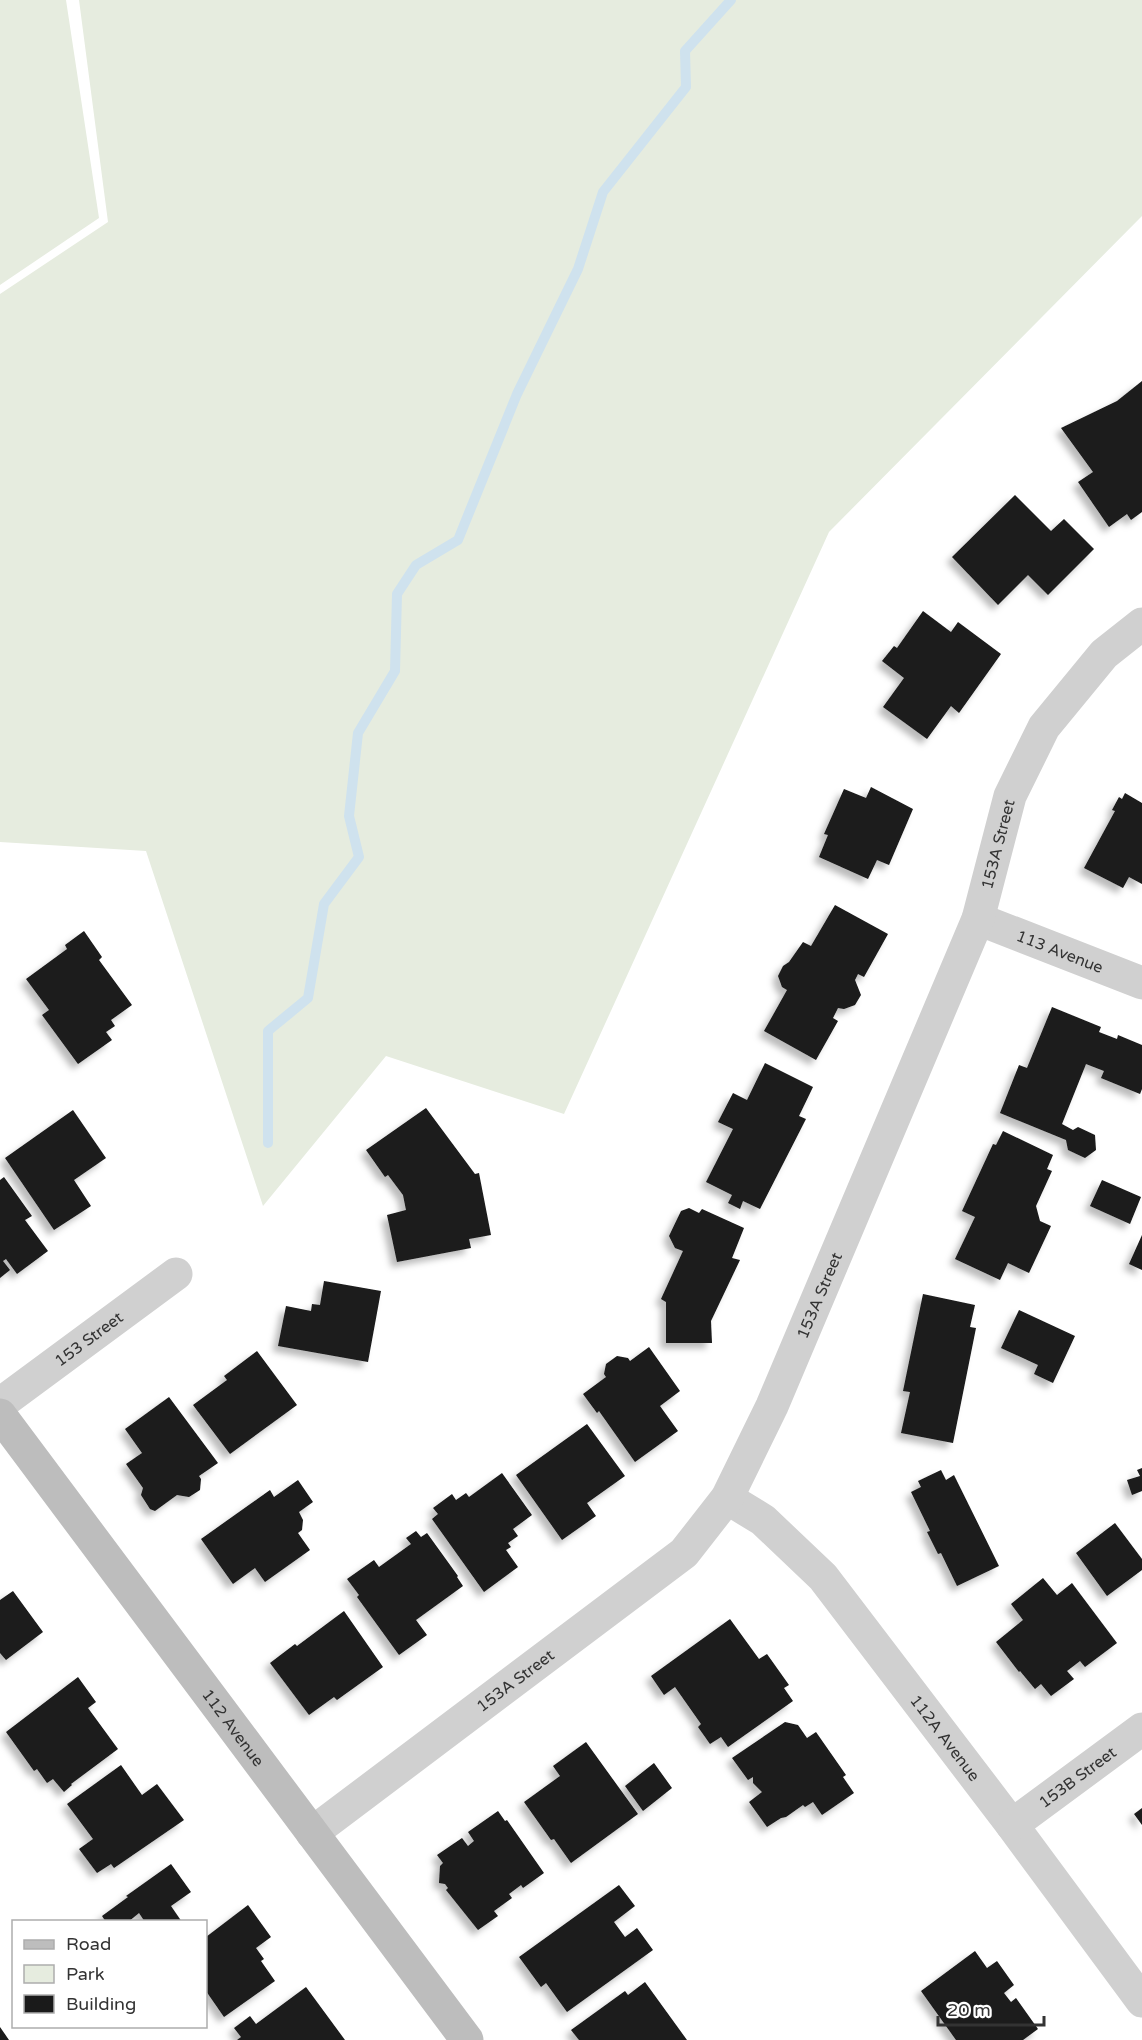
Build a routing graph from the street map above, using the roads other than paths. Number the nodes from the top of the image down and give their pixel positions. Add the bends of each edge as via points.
1 (1142, 624) edge
2 (978, 919) junction
3 (1142, 983) edge
4 (176, 1274) dead end
5 (0, 1404) edge
6 (0, 1415) edge
7 (727, 1497) junction
8 (1142, 1729) edge
9 (1012, 1825) junction
10 (312, 1833) junction
11 (1142, 2001) edge
12 (467, 2040) edge

1 - 2 street, 153A Street via 1104,654 1044,727 1010,796
2 - 3 street, 113 Avenue
2 - 7 street, 153A Street via 772,1406
4 - 5 street, 153 Street
6 - 10 street, 112 Avenue
7 - 9 street, 112A Avenue via 763,1520 823,1576
7 - 10 street, 153A Street via 684,1553
8 - 9 street, 153B Street
9 - 11 street, 112A Avenue
10 - 12 street, 112 Avenue

